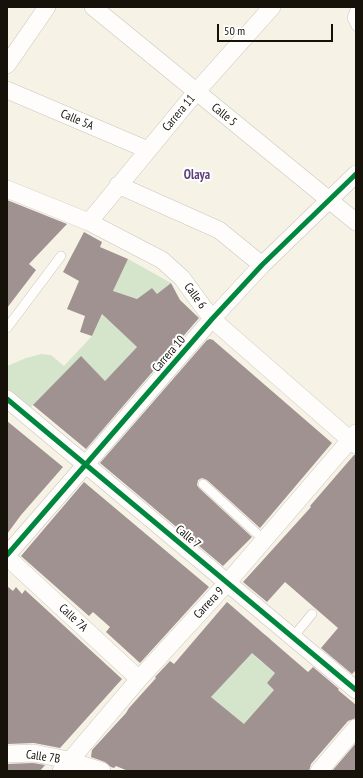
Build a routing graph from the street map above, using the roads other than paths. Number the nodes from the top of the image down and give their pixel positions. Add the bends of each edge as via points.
1 (47, 7) edge
2 (93, 7) edge
3 (272, 7) edge
4 (356, 7) edge
5 (356, 26) edge
6 (7, 64) edge
7 (7, 90) edge
8 (196, 92) junction
9 (148, 150) junction
10 (356, 174) edge
11 (118, 185) junction
12 (7, 189) edge
13 (329, 200) junction
14 (88, 222) junction
15 (356, 222) edge
16 (61, 256) dead end
17 (262, 265) junction
18 (212, 319) junction
19 (7, 328) edge
20 (7, 399) edge
21 (354, 439) edge
22 (86, 465) junction
23 (203, 484) dead end
24 (264, 540) junction
25 (7, 556) edge
26 (228, 582) junction
27 (312, 614) dead end
28 (293, 637) junction
29 (139, 679) junction
30 (356, 690) edge
31 (356, 728) edge
32 (7, 754) edge
33 (65, 766) edge
34 (102, 771) edge
35 (319, 771) edge

1 - 6 street
2 - 8 street, Calle 5
3 - 8 street, Carrera 11
4 - 5 lane via 352,18
7 - 9 street, Calle 5A
8 - 9 street, Carrera 11
8 - 13 street, Calle 5
9 - 11 street, Carrera 11
10 - 13 street, Carrera 10
11 - 14 street, Carrera 11
11 - 17 street via 219,230
12 - 14 street, Calle 6
13 - 15 street, Calle 5
13 - 17 street, Carrera 10
14 - 18 street, Calle 6 via 162,260 182,278
16 - 19 lane
17 - 18 street, Carrera 10
18 - 21 street, Calle 6
18 - 22 street, Carrera 10
20 - 22 street, Calle 7
21 - 24 street, Carrera 9
22 - 25 street, Carrera 10
22 - 26 street, Calle 7
23 - 24 lane
24 - 26 street, Carrera 9
25 - 29 street, Calle 7A
26 - 28 street, Calle 7
26 - 29 street, Carrera 9
27 - 28 lane
28 - 30 street, Calle 7
29 - 33 street, Carrera 9
31 - 35 street
32 - 33 street, Calle 7B via 34,753
33 - 34 street, Calle 7B

